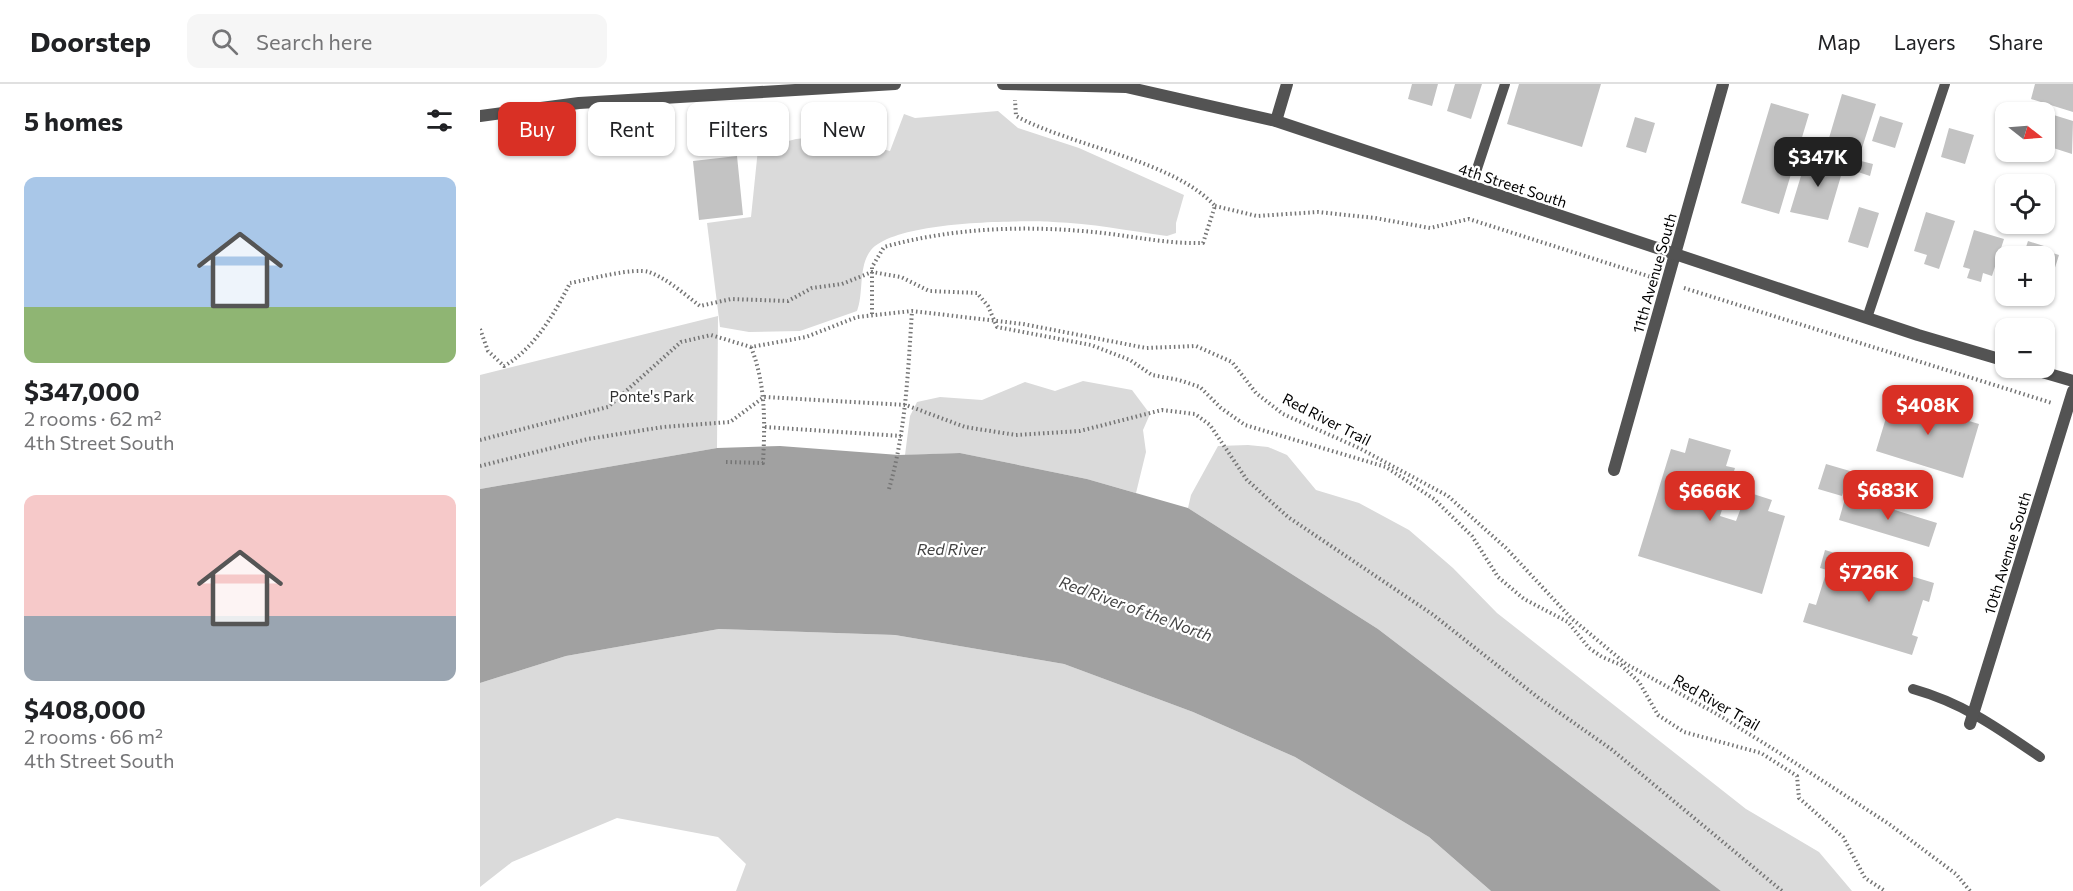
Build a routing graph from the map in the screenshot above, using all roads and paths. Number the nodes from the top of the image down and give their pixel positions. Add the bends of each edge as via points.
1 (895, 84) edge
2 (1003, 84) edge
3 (1287, 84) edge
4 (1505, 84) edge
5 (1723, 84) edge
6 (1945, 84) edge
7 (825, 85) edge
8 (1017, 85) edge
9 (481, 116) edge
10 (1276, 121) junction
11 (1471, 187) junction
12 (1215, 206) junction
13 (1674, 254) junction
14 (872, 272) junction
15 (1647, 276) dead end
16 (1681, 287) dead end
17 (912, 311) junction
18 (872, 314) junction
19 (1867, 318) junction
20 (993, 321) junction
21 (480, 329) edge
22 (751, 346) junction
23 (1995, 358) edge
24 (2055, 376) edge
25 (2073, 381) edge
26 (2073, 392) edge
27 (764, 397) junction
28 (2051, 403) dead end
29 (906, 405) junction
30 (765, 427) junction
31 (902, 436) junction
32 (480, 440) edge
33 (726, 462) dead end
34 (480, 466) edge
35 (1614, 470) dead end
36 (889, 489) dead end
37 (1913, 689) dead end
38 (1972, 718) junction
39 (2040, 757) dead end
40 (1782, 891) edge
41 (1885, 891) edge
42 (1971, 891) edge

1 - 7 street
2 - 8 street, 4th Street South
3 - 10 street
4 - 11 lane
5 - 13 street, 11th Avenue South
6 - 19 lane
7 - 9 street via 579,103
8 - 10 street, 4th Street South via 1126,87
8 - 12 path via 1016,116 1039,128 1147,165 1203,194
10 - 11 street, 4th Street South
11 - 13 street, 4th Street South
12 - 14 path via 1203,243 1178,244 1040,229 968,231 915,238 884,247
12 - 15 path via 1257,216 1318,212 1430,228 1469,219
13 - 19 street, 4th Street South
13 - 35 street, 11th Avenue South
14 - 18 path
14 - 20 path via 901,277 929,291 977,293 988,306
14 - 21 path via 842,284 812,288 788,301 731,299 700,306 676,286 647,271 570,283 552,317 517,359 504,366 488,351
16 - 28 path
17 - 18 path, Red River Trail
17 - 20 path, Red River Trail
17 - 29 path
18 - 22 path, Red River Trail via 806,337
19 - 23 street, 4th Street South
20 - 41 path via 998,327 1091,345 1130,360 1152,375 1200,387 1245,425 1386,467 1434,499 1472,537 1498,577 1524,599 1568,622 1589,648 1621,664 1639,682 1658,715 1684,732 1761,753 1797,776 1799,798 1843,837 1865,878
20 - 42 path, Red River Trail via 1146,348 1196,346 1232,362 1256,393 1283,414 1359,448 1448,496 1506,548 1571,618 1626,664 1796,763 1956,873
22 - 27 path
22 - 32 path, Red River Trail via 711,335 681,342 608,407
24 - 25 street
26 - 38 street, 10th Avenue South
27 - 29 path
27 - 30 path
27 - 34 path via 730,422 588,439
29 - 31 path
29 - 40 path via 965,427 1016,435 1080,431 1162,410 1195,414 1210,424 1247,480 1288,517 1432,614 1611,749
30 - 31 path
30 - 33 path via 763,463
31 - 36 path
37 - 38 lane
38 - 39 lane

